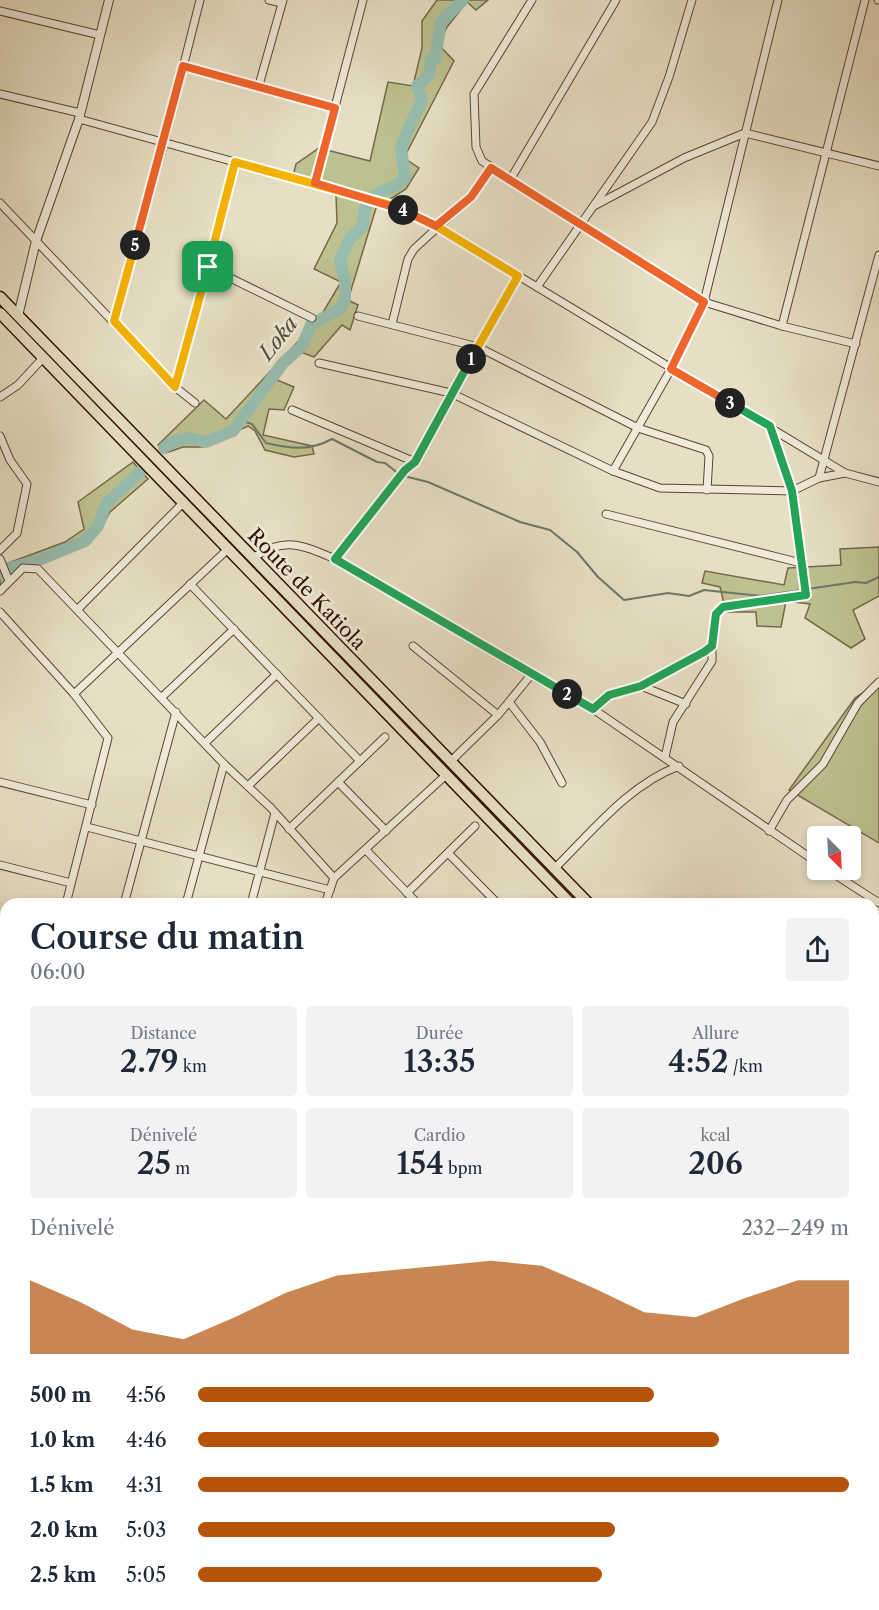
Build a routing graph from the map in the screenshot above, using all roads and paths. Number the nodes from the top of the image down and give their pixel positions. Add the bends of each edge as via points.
1 (109, 0) edge
2 (200, 0) edge
3 (269, 0) edge
4 (363, 0) edge
5 (532, 0) edge
6 (616, 0) edge
7 (692, 0) edge
8 (778, 0) edge
9 (865, 0) edge
10 (283, 2) edge
11 (0, 11) edge
12 (100, 35) junction
13 (183, 66) junction
14 (259, 85) junction
15 (0, 94) edge
16 (335, 108) junction
17 (79, 116) junction
18 (745, 133) junction
19 (164, 142) junction
20 (826, 153) junction
21 (235, 162) junction
22 (879, 166) edge
23 (491, 168) junction
24 (510, 180) junction
25 (315, 183) junction
26 (0, 202) edge
27 (592, 208) junction
28 (580, 224) junction
29 (436, 226) junction
30 (36, 241) junction
31 (879, 255) edge
32 (208, 267) junction
33 (518, 276) junction
34 (537, 287) junction
35 (0, 297) edge
36 (704, 302) junction
37 (0, 313) edge
38 (18, 316) junction
39 (358, 316) dead end
40 (312, 318) dead end
41 (114, 321) junction
42 (392, 324) junction
43 (782, 326) junction
44 (856, 344) junction
45 (478, 347) junction
46 (43, 358) junction
47 (319, 363) dead end
48 (671, 369) junction
49 (175, 387) junction
50 (451, 393) junction
51 (0, 397) edge
52 (195, 403) dead end
53 (292, 410) dead end
54 (770, 426) junction
55 (638, 428) junction
56 (0, 436) edge
57 (823, 458) junction
58 (415, 462) junction
59 (613, 471) junction
60 (844, 473) junction
61 (819, 478) junction
62 (879, 482) edge
63 (707, 490) junction
64 (792, 491) junction
65 (183, 503) junction
66 (606, 514) dead end
67 (228, 549) junction
68 (0, 550) edge
69 (253, 558) junction
70 (335, 559) junction
71 (0, 560) edge
72 (801, 563) junction
73 (9, 581) junction
74 (190, 584) junction
75 (0, 591) edge
76 (78, 609) junction
77 (0, 612) edge
78 (9, 622) junction
79 (0, 625) edge
80 (234, 629) junction
81 (413, 646) dead end
82 (712, 646) junction
83 (119, 653) junction
84 (277, 674) junction
85 (531, 675) junction
86 (879, 682) edge
87 (641, 686) junction
88 (75, 694) junction
89 (162, 697) junction
90 (509, 702) junction
91 (686, 704) junction
92 (593, 709) junction
93 (176, 712) junction
94 (498, 715) junction
95 (319, 718) junction
96 (385, 737) dead end
97 (206, 742) junction
98 (665, 757) junction
99 (360, 761) junction
100 (450, 762) junction
101 (224, 764) junction
102 (679, 766) junction
103 (446, 775) junction
104 (0, 782) edge
105 (338, 782) junction
106 (562, 783) dead end
107 (248, 786) junction
108 (92, 805) junction
109 (275, 813) junction
110 (475, 826) dead end
111 (87, 827) junction
112 (289, 829) junction
113 (386, 831) junction
114 (769, 831) junction
115 (141, 841) junction
116 (366, 850) junction
117 (449, 854) junction
118 (200, 855) junction
119 (807, 856) edge
120 (0, 865) edge
121 (554, 868) junction
122 (260, 870) junction
123 (334, 878) junction
124 (843, 880) edge
125 (71, 884) junction
126 (330, 890) junction
127 (407, 893) junction
128 (68, 898) edge
129 (126, 898) edge
130 (188, 898) edge
131 (252, 898) edge
132 (327, 898) edge
133 (412, 898) edge
134 (492, 898) edge
135 (565, 898) edge
136 (583, 898) edge
137 (871, 898) edge

1 - 12 street
2 - 13 street
3 - 10 street
4 - 16 street
5 - 23 street via 474,94 476,147 482,161
6 - 24 street
7 - 27 street via 652,122
8 - 18 street
9 - 20 street
10 - 14 street
11 - 12 street
12 - 17 street
13 - 14 street
13 - 19 street
14 - 16 street
15 - 17 street
16 - 25 street
17 - 19 street
17 - 30 street
18 - 20 street
18 - 27 street via 684,158
18 - 36 street
19 - 21 street
19 - 41 street
20 - 22 street
20 - 43 street
21 - 25 street
21 - 32 street
23 - 24 street
23 - 29 street via 471,197
24 - 28 street
25 - 29 street via 394,206
26 - 30 street
27 - 28 street
28 - 34 street
28 - 36 street
29 - 33 street
29 - 42 street via 408,259
30 - 38 street
30 - 41 street
31 - 44 street
32 - 40 street
32 - 49 street
33 - 34 street
33 - 45 street
34 - 48 street
35 - 38 highway, Route de Katiola
36 - 43 street
36 - 48 street
37 - 46 highway, Route de Katiola
38 - 69 highway, Route de Katiola
39 - 42 street
41 - 49 street
42 - 45 street
43 - 44 street
44 - 57 street
45 - 50 street
45 - 55 street
46 - 51 street via 18,385
46 - 65 highway, Route de Katiola
47 - 50 street
48 - 54 street
48 - 55 street
49 - 52 street
50 - 58 street
50 - 59 street
53 - 58 street
54 - 57 street
54 - 64 street
55 - 59 street
55 - 63 street via 706,450
56 - 68 street via 9,460 27,484 17,533
57 - 60 street
57 - 61 street
58 - 70 street
59 - 63 street via 660,488
60 - 61 street
60 - 62 street
61 - 64 street
63 - 64 street
64 - 72 street
65 - 67 highway, Route de Katiola
65 - 76 street
66 - 72 street
67 - 74 street
67 - 103 highway, Route de Katiola
69 - 70 street via 271,546 291,545
69 - 100 highway, Route de Katiola
70 - 85 street
71 - 73 street
72 - 82 street via 806,593 803,597 723,607 716,614
73 - 75 street
73 - 76 street via 23,568 38,569
74 - 80 street
74 - 83 street
76 - 83 street
77 - 78 street
78 - 79 street
78 - 88 street
80 - 84 street
80 - 89 street
81 - 94 street
82 - 87 street
82 - 91 street via 712,661
83 - 88 street
83 - 89 street
84 - 95 street
84 - 97 street
85 - 90 street
85 - 92 street
86 - 114 street via 858,703 823,764 787,800
87 - 91 street
87 - 92 street via 609,695
88 - 108 street via 108,738
89 - 93 street
90 - 94 street
90 - 106 street via 540,742
91 - 98 street via 673,723
92 - 98 street
93 - 97 street
93 - 115 street
94 - 100 street
95 - 99 street
95 - 107 street
96 - 99 street
97 - 101 street
98 - 102 street
99 - 105 street
100 - 121 highway, Route de Katiola
101 - 107 street
101 - 118 street
102 - 114 street
102 - 121 street via 636,789
103 - 113 street
103 - 135 highway, Route de Katiola
104 - 108 street
105 - 112 street
105 - 113 street
107 - 109 street
108 - 111 street
109 - 112 street
109 - 122 street
110 - 117 street
111 - 115 street
111 - 125 street
112 - 123 street
113 - 116 street
114 - 119 street
115 - 118 street
115 - 129 street
116 - 123 street
116 - 127 street
117 - 127 street
117 - 134 street
118 - 122 street
118 - 130 street
120 - 125 street
121 - 136 highway, Route de Katiola
122 - 126 street
122 - 131 street
123 - 126 street
124 - 137 street
125 - 128 street
126 - 132 street
127 - 133 street

